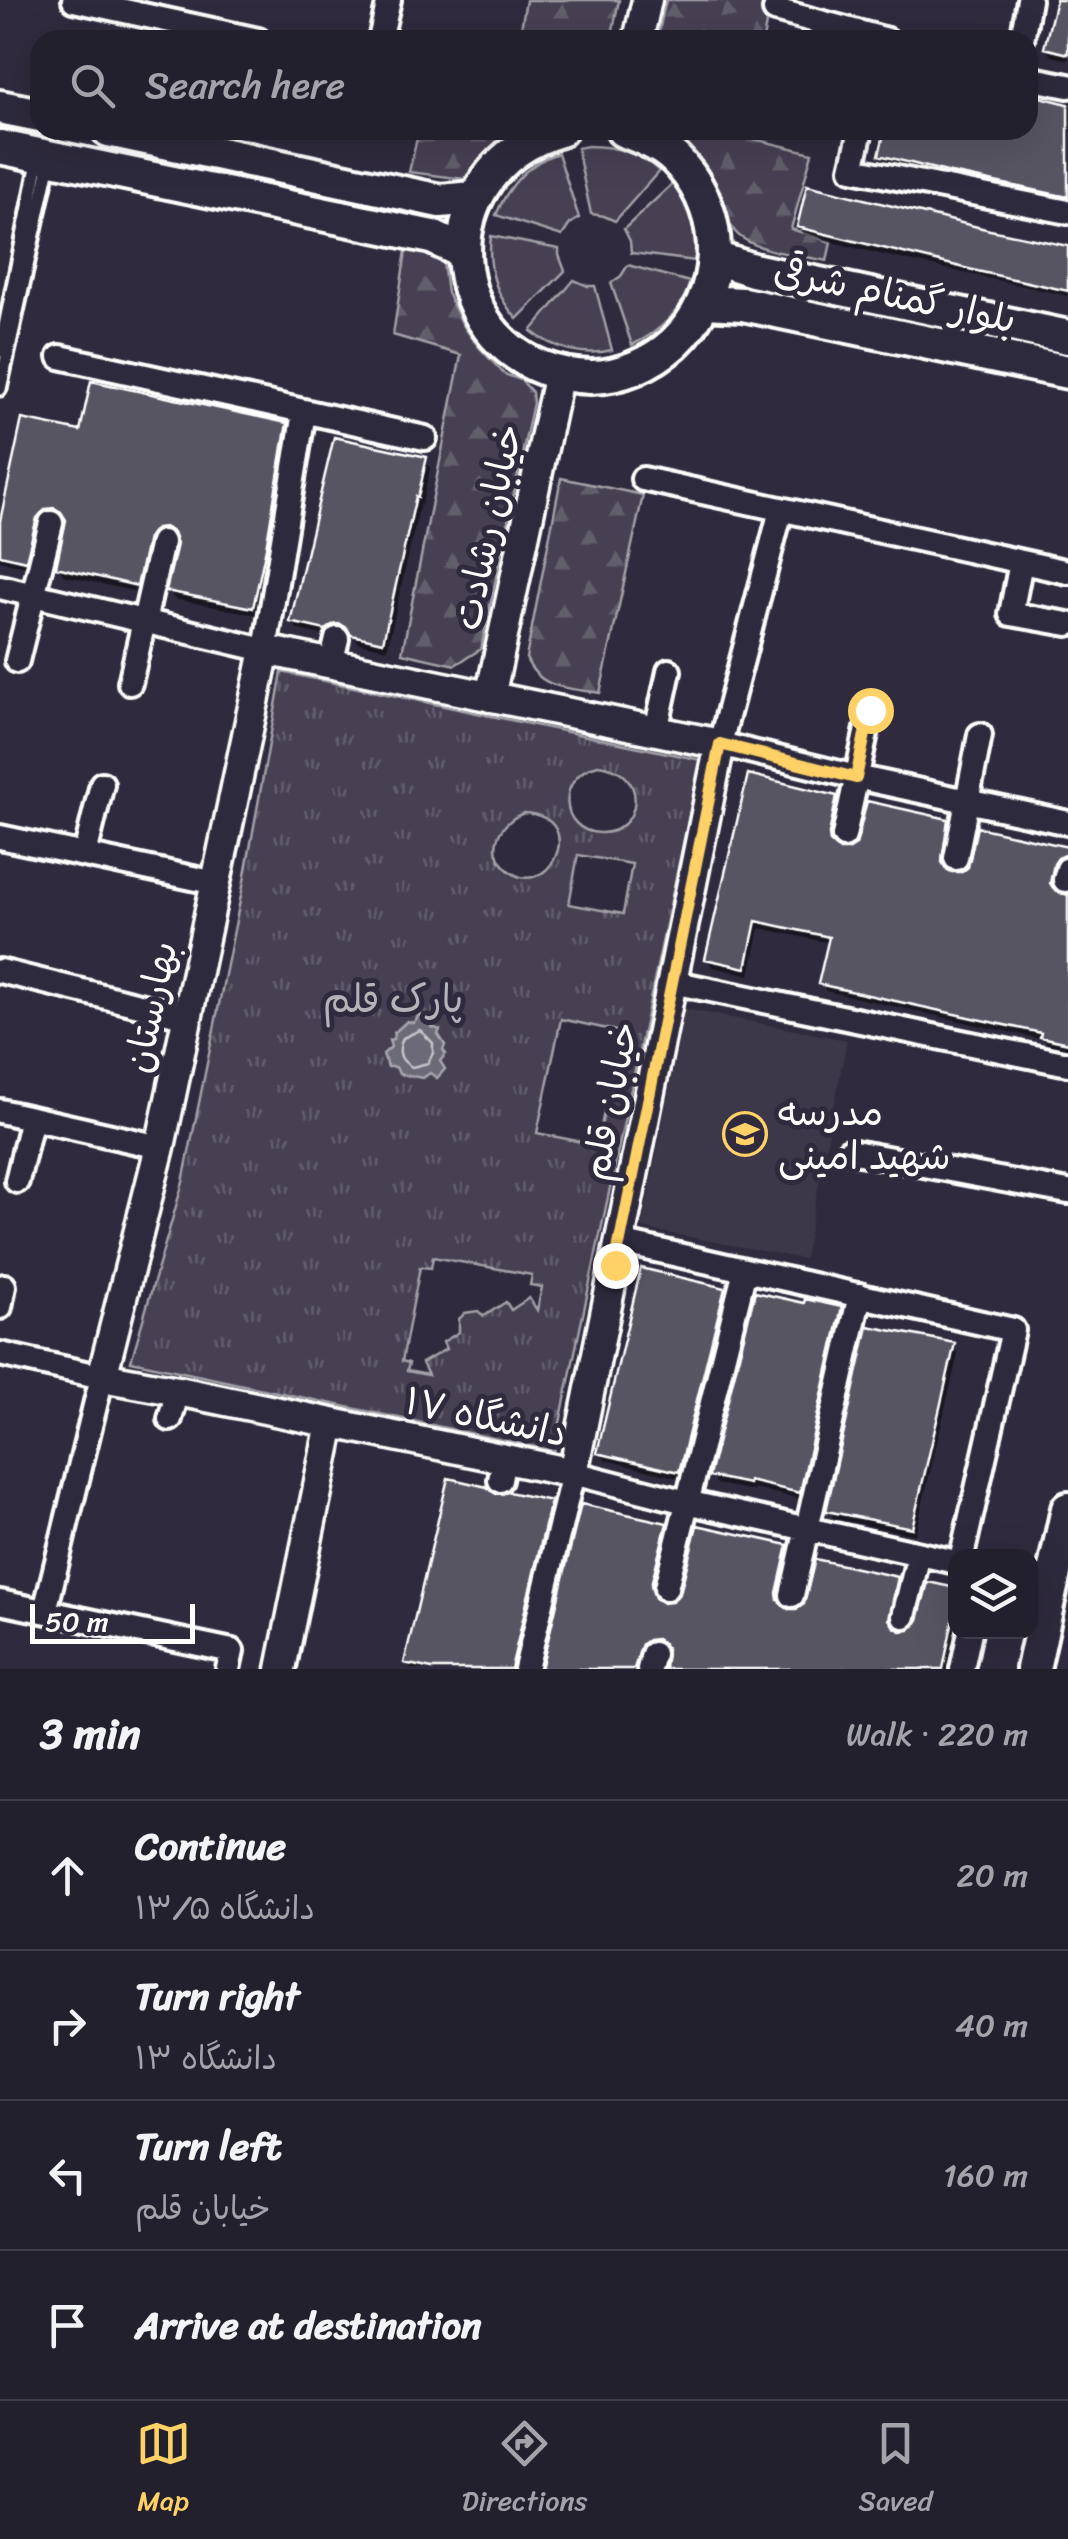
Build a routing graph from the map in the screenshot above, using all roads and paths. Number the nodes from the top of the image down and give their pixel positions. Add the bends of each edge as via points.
1 (74, 0) edge
2 (389, 0) edge
3 (647, 0) edge
4 (1029, 0) edge
5 (775, 10) dead end
6 (212, 30) edge
7 (382, 30) edge
8 (640, 30) edge
9 (849, 30) edge
10 (1024, 30) edge
11 (1038, 80) edge
12 (1068, 86) edge
13 (0, 106) edge
14 (30, 113) edge
15 (154, 140) edge
16 (531, 140) edge
17 (648, 140) edge
18 (859, 140) edge
19 (0, 147) edge
20 (47, 156) edge
21 (474, 198) junction
22 (1068, 212) edge
23 (463, 252) junction
24 (715, 258) junction
25 (705, 302) junction
26 (1068, 337) edge
27 (0, 351) edge
28 (60, 357) dead end
29 (1068, 372) edge
30 (559, 374) junction
31 (0, 388) edge
32 (304, 412) junction
33 (425, 438) dead end
34 (644, 479) dead end
35 (781, 510) junction
36 (51, 523) dead end
37 (162, 542) dead end
38 (1021, 562) junction
39 (1068, 572) edge
40 (0, 586) edge
41 (33, 594) junction
42 (144, 621) junction
43 (1068, 624) edge
44 (264, 650) junction
45 (17, 661) dead end
46 (669, 670) dead end
47 (130, 683) dead end
48 (490, 697) junction
49 (870, 710) dead end
50 (656, 731) junction
51 (980, 735) dead end
52 (720, 744) junction
53 (856, 778) junction
54 (102, 784) dead end
55 (968, 801) junction
56 (1068, 823) edge
57 (844, 836) dead end
58 (0, 837) edge
59 (85, 854) junction
60 (956, 858) dead end
61 (216, 883) junction
62 (0, 971) edge
63 (672, 982) junction
64 (188, 1017) junction
65 (1068, 1064) edge
66 (0, 1111) edge
67 (32, 1118) junction
68 (160, 1147) junction
69 (849, 1151) dead end
70 (17, 1181) dead end
71 (1068, 1192) edge
72 (620, 1242) junction
73 (745, 1270) junction
74 (860, 1295) junction
75 (0, 1354) edge
76 (102, 1377) junction
77 (178, 1390) junction
78 (170, 1419) dead end
79 (332, 1423) junction
80 (573, 1473) junction
81 (686, 1502) junction
82 (1068, 1509) edge
83 (807, 1529) junction
84 (964, 1549) edge
85 (918, 1554) junction
86 (948, 1560) edge
87 (1041, 1580) edge
88 (666, 1588) dead end
89 (792, 1595) dead end
90 (0, 1602) edge
91 (45, 1611) junction
92 (904, 1616) dead end
93 (968, 1639) edge
94 (228, 1669) edge
95 (281, 1669) edge
96 (526, 1669) edge
97 (962, 1669) edge
98 (1034, 1669) edge

1 - 6 street
2 - 7 street
3 - 8 street
4 - 10 street
5 - 9 street
11 - 12 street
13 - 14 main road
15 - 21 main road via 440,202
16 - 21 main road via 499,163
17 - 24 main road via 679,162 700,190 713,223
18 - 22 street via 852,168
19 - 20 main road
20 - 23 main road via 432,238
20 - 27 lane
20 - 31 lane
21 - 23 main road
23 - 30 main road via 480,316 501,342
24 - 25 main road
24 - 26 main road, بلوار گمنام شرقی
25 - 29 main road, بلوار گمنام شرقی via 744,304
25 - 30 main road via 660,355 594,377
28 - 32 street
30 - 48 street, خیابان رشادت
32 - 33 street
32 - 44 street
34 - 35 street
35 - 38 street
35 - 52 street
36 - 41 street
37 - 42 street
38 - 39 street
38 - 43 street via 1011,614
40 - 41 street
41 - 42 street
41 - 45 street
42 - 44 street
42 - 47 street
44 - 48 street via 334,652
44 - 61 street, بهارستان
46 - 50 street
48 - 50 street
49 - 53 street
50 - 52 street
51 - 55 street
52 - 53 street
52 - 63 street, خیابان قلم
53 - 55 street
53 - 57 street
54 - 59 street
55 - 56 street
55 - 60 street
58 - 59 street
59 - 61 street
61 - 64 street, بهارستان
62 - 64 street
63 - 65 street
63 - 72 street, خیابان قلم
64 - 68 street, بهارستان
66 - 67 street
67 - 68 street
67 - 70 street
68 - 76 street, بهارستان
69 - 71 street
72 - 73 street
72 - 80 street, خیابان قلم
73 - 74 street
73 - 81 street
74 - 83 street
74 - 84 street via 1013,1330
75 - 76 street, دانشگاه ۱۷
76 - 77 street, دانشگاه ۱۷
76 - 91 street
77 - 78 street
77 - 79 street, دانشگاه ۱۷
79 - 80 street, دانشگاه ۱۷ via 502,1470
79 - 95 street
80 - 81 street, دانشگاه ۱۷
80 - 96 street
81 - 83 street, دانشگاه ۱۷
81 - 88 street
82 - 87 main road
83 - 85 street, دانشگاه ۱۷
83 - 89 street
85 - 86 street, دانشگاه ۱۷
85 - 92 street
87 - 98 main road
90 - 91 street
91 - 94 street via 232,1652
93 - 97 street

